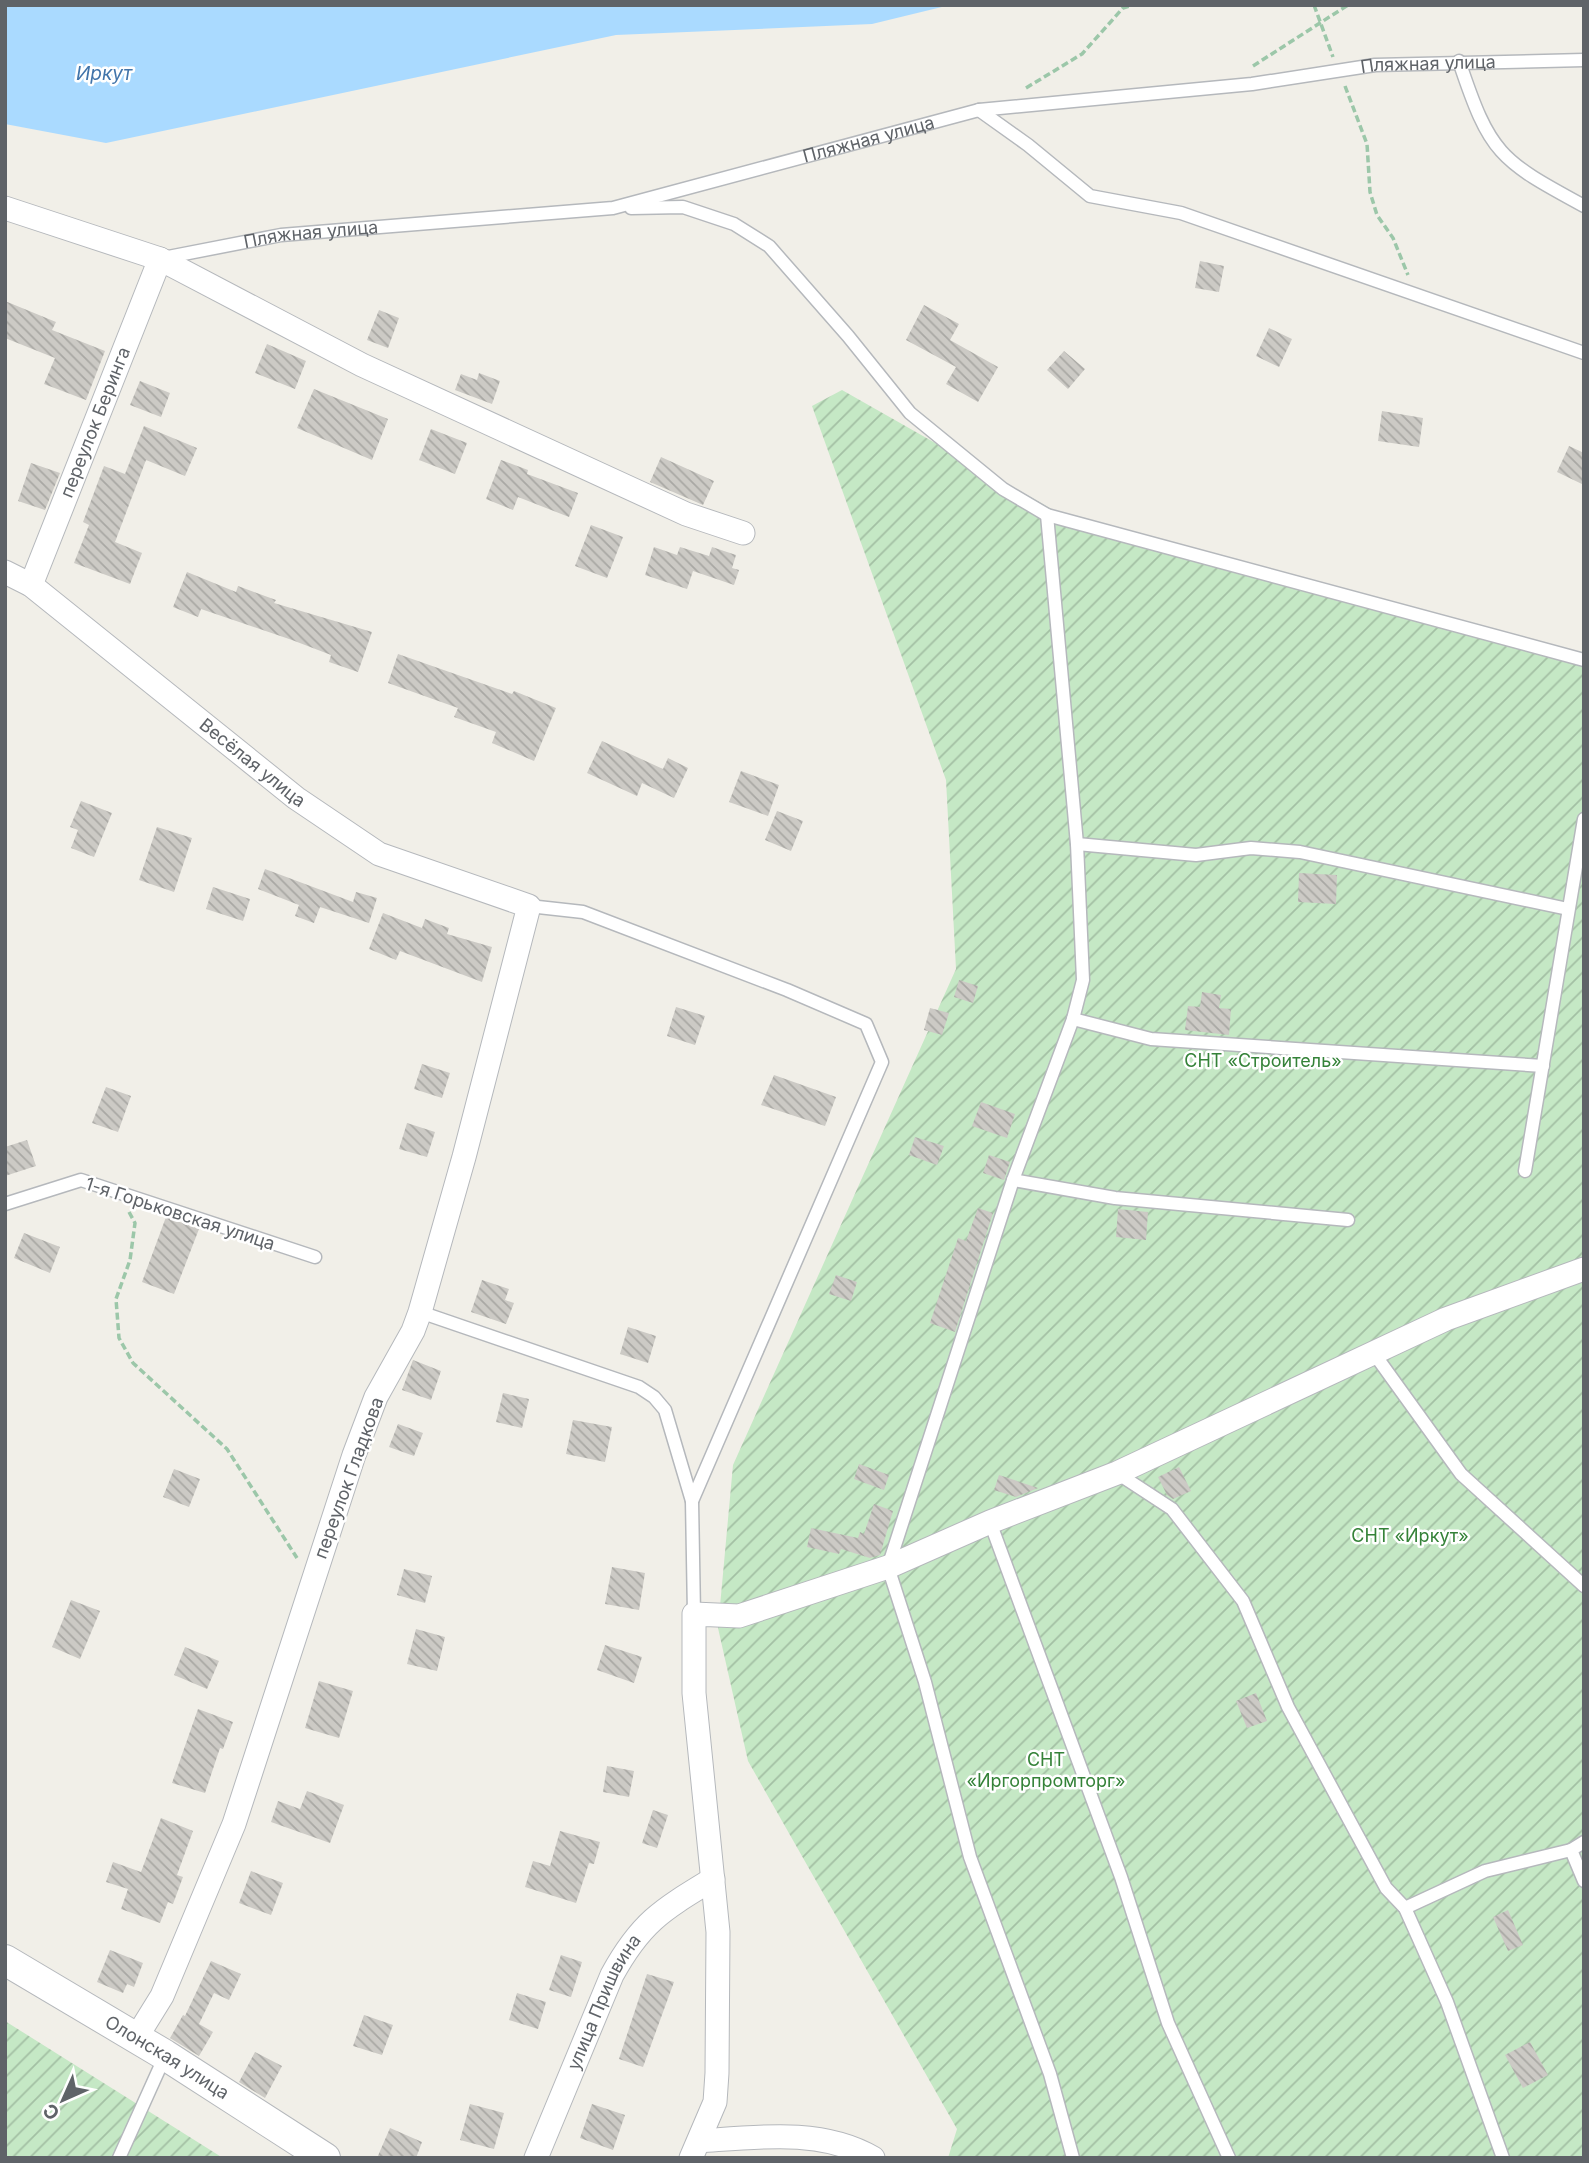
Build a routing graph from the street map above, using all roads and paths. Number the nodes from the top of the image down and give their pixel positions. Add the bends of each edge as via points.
1 (1133, 5) edge
2 (1314, 5) edge
3 (1348, 5) edge
4 (1322, 24) junction
5 (1584, 60) edge
6 (1459, 61) junction
7 (1338, 71) junction
8 (1230, 86) junction
9 (1020, 91) dead end
10 (979, 110) junction
11 (1584, 206) edge
12 (5, 208) edge
13 (613, 208) junction
14 (160, 259) junction
15 (1410, 291) junction
16 (1584, 353) edge
17 (1047, 515) junction
18 (743, 533) dead end
19 (5, 572) edge
20 (31, 585) junction
21 (1584, 660) edge
22 (1584, 819) edge
23 (1077, 845) junction
24 (1582, 851) edge
25 (529, 906) junction
26 (1568, 909) junction
27 (1073, 1019) junction
28 (1543, 1066) junction
29 (1525, 1171) dead end
30 (1013, 1180) junction
31 (100, 1186) junction
32 (5, 1204) edge
33 (1348, 1220) dead end
34 (315, 1257) dead end
35 (1584, 1269) edge
36 (420, 1312) junction
37 (1373, 1352) junction
38 (1116, 1473) junction
39 (692, 1501) junction
40 (990, 1522) junction
41 (888, 1567) junction
42 (312, 1580) junction
43 (1584, 1586) edge
44 (694, 1614) junction
45 (1584, 1842) edge
46 (1571, 1850) junction
47 (712, 1879) junction
48 (1584, 1881) edge
49 (1405, 1908) junction
50 (5, 1960) edge
51 (136, 2038) junction
52 (165, 2055) junction
53 (696, 2149) edge
54 (119, 2158) edge
55 (325, 2158) edge
56 (536, 2158) edge
57 (873, 2158) edge
58 (1073, 2158) edge
59 (1229, 2158) edge
60 (1503, 2158) edge

1 - 9 path via 1123,8 1082,54
2 - 4 path
3 - 4 path
4 - 7 path
4 - 8 path via 1262,59
5 - 6 lane, Пляжная улица
6 - 7 lane, Пляжная улица
6 - 11 lane via 1476,111 1503,157
7 - 8 lane, Пляжная улица
7 - 15 path via 1367,144 1370,192 1377,215 1406,265
8 - 10 lane, Пляжная улица
10 - 13 lane, Пляжная улица
10 - 15 lane via 1090,197 1181,213
12 - 14 street, Пляжная улица
13 - 14 lane, Пляжная улица via 281,234
13 - 17 lane via 683,207 734,224 769,246 910,413 1003,489
14 - 18 street, Пляжная улица via 362,365 686,514
14 - 20 street, переулок Беринга
15 - 16 lane
17 - 21 lane
17 - 23 lane
19 - 20 street, Весёлая улица
20 - 25 street, Весёлая улица via 296,797 379,854
22 - 24 lane
23 - 26 lane via 1196,855 1251,848 1300,852
23 - 27 lane via 1083,980
24 - 26 lane
25 - 36 street, переулок Гладкова
25 - 39 lane via 583,912 866,1024 882,1062
26 - 28 lane
27 - 28 lane via 1151,1039
27 - 30 lane
28 - 29 lane
30 - 33 lane via 1115,1198
30 - 41 lane
31 - 32 lane, 1-я Горьковская улица via 81,1180
31 - 34 lane, 1-я Горьковская улица
31 - 42 path via 124,1204 135,1223 130,1260 116,1299 119,1338 133,1363 228,1449
35 - 37 street via 1446,1319
36 - 39 lane via 654,1396 665,1410
36 - 42 street, переулок Гладкова via 376,1397
37 - 38 street
37 - 43 lane via 1461,1474
38 - 40 street
38 - 49 lane via 1172,1509 1243,1601 1288,1707 1386,1888
39 - 44 lane
40 - 41 street
40 - 59 lane via 1121,1877 1168,2023
41 - 44 street via 739,1616
41 - 58 lane via 925,1682 970,1857 1051,2074
42 - 51 street, переулок Гладкова via 234,1824 162,1996
44 - 47 street via 694,1693
45 - 46 lane
46 - 48 lane
46 - 49 lane via 1485,1871
47 - 53 street via 718,1932 717,2073 715,2102
47 - 56 street, улица Пришвина via 661,1911 627,1947
49 - 60 lane via 1447,2002
50 - 51 street, Олонская улица
51 - 52 street, Олонская улица
52 - 54 lane
52 - 55 street, Олонская улица
53 - 57 street via 781,2135 852,2146

